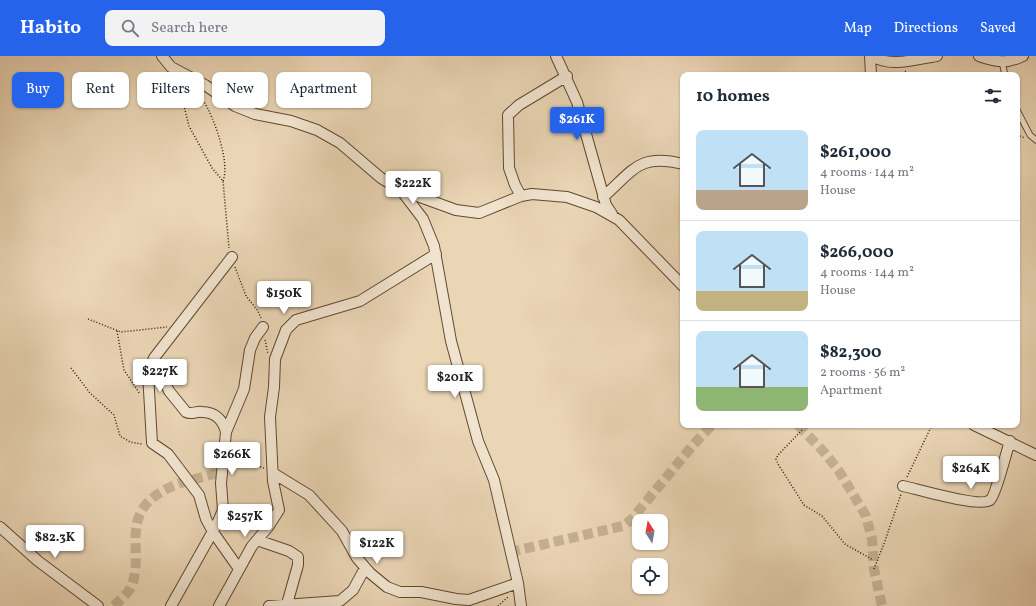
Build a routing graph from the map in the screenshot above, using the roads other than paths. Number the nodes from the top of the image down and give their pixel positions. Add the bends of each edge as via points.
1 (162, 56) edge
2 (556, 56) edge
3 (871, 56) edge
4 (937, 56) edge
5 (979, 56) edge
6 (1023, 56) edge
7 (1002, 62) junction
8 (871, 72) edge
9 (1004, 72) edge
10 (567, 76) junction
11 (1020, 116) edge
12 (1036, 140) edge
13 (680, 164) edge
14 (401, 190) junction
15 (521, 196) junction
16 (603, 197) junction
17 (612, 215) junction
18 (436, 254) junction
19 (232, 257) road end
20 (680, 283) edge
21 (263, 327) road end
22 (154, 358) junction
23 (980, 428) edge
24 (226, 432) junction
25 (1010, 442) junction
26 (1036, 455) edge
27 (273, 473) junction
28 (903, 486) road end
29 (0, 527) edge
30 (213, 532) junction
31 (257, 540) junction
32 (365, 568) junction
33 (239, 569) junction
34 (518, 583) junction
35 (288, 604) junction
36 (334, 604) edge
37 (98, 606) edge
38 (171, 606) edge
39 (219, 606) edge
40 (269, 606) edge
41 (521, 606) edge

1 - 14 street via 171,67 231,103 246,110 291,121 340,143 381,178
2 - 10 street
3 - 4 street via 882,62 891,62
3 - 8 street
5 - 7 street
6 - 7 street
7 - 9 lane
10 - 15 street via 518,105 508,115 509,168
10 - 16 street
11 - 12 lane via 1030,135
13 - 16 street via 646,161
14 - 15 street via 456,210 472,213 479,213
14 - 18 street via 423,219
15 - 17 street via 539,194 567,197
16 - 17 street
17 - 20 street
18 - 27 street via 360,301 306,316 292,323 286,330 274,365 270,417
18 - 34 street via 451,341 478,441 494,480
19 - 22 street
21 - 24 street via 250,350 244,389
22 - 24 street via 169,391 186,412 202,412 216,416 222,421
22 - 30 street via 148,374 152,443 168,454 199,495
23 - 25 street
24 - 30 street via 222,455 223,510
25 - 26 street
25 - 28 street via 993,497 985,502 972,502
27 - 31 street via 278,510
27 - 32 street via 306,492 322,507 342,531
29 - 37 street via 38,561
30 - 33 street
30 - 38 street
31 - 33 street
31 - 35 street via 289,551 298,558
32 - 34 street via 387,587 400,592 421,592 456,599 478,598
32 - 36 street via 353,590 343,600
33 - 39 street
34 - 41 street
35 - 36 street
35 - 40 street

